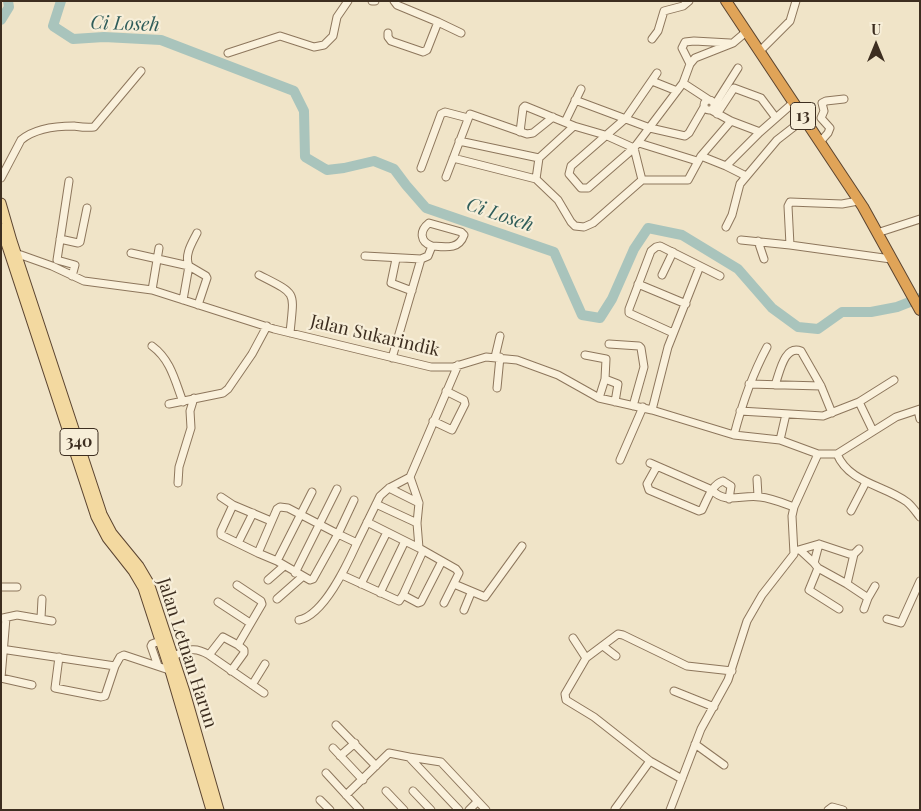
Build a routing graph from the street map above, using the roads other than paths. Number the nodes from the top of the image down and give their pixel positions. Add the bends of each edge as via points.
1 (348, 1) edge
2 (394, 1) edge
3 (689, 1) edge
4 (726, 1) edge
5 (796, 1) edge
6 (438, 22) junction
7 (746, 32) junction
8 (388, 33) dead end
9 (461, 33) dead end
10 (652, 40) dead end
11 (733, 43) junction
12 (759, 52) junction
13 (228, 53) dead end
14 (690, 64) junction
15 (738, 68) dead end
16 (141, 72) dead end
17 (657, 74) dead end
18 (652, 81) junction
19 (683, 83) junction
20 (731, 87) junction
21 (581, 89) dead end
22 (677, 91) junction
23 (844, 99) dead end
24 (576, 100) junction
25 (794, 103) junction
26 (712, 109) junction
27 (553, 117) junction
28 (468, 118) junction
29 (626, 118) junction
30 (776, 118) junction
31 (804, 119) junction
32 (732, 121) junction
33 (565, 122) junction
34 (574, 126) junction
35 (650, 128) junction
36 (520, 132) junction
37 (760, 132) junction
38 (605, 135) junction
39 (459, 141) junction
40 (820, 142) junction
41 (636, 146) junction
42 (453, 158) junction
43 (539, 158) junction
44 (699, 159) junction
45 (726, 166) junction
46 (422, 168) dead end
47 (746, 176) junction
48 (1, 178) edge
49 (446, 178) dead end
50 (536, 179) junction
51 (642, 180) junction
52 (70, 181) dead end
53 (858, 202) junction
54 (1, 203) edge
55 (86, 208) dead end
56 (920, 219) edge
57 (726, 227) dead end
58 (1, 228) edge
59 (196, 233) dead end
60 (877, 233) junction
61 (60, 240) junction
62 (740, 240) dead end
63 (758, 241) junction
64 (6, 242) edge
65 (790, 245) junction
66 (432, 246) junction
67 (159, 248) dead end
68 (673, 252) junction
69 (131, 253) dead end
70 (13, 254) junction
71 (365, 256) dead end
72 (157, 258) junction
73 (396, 259) junction
74 (422, 259) junction
75 (764, 259) dead end
76 (891, 259) junction
77 (188, 266) junction
78 (700, 266) junction
79 (259, 275) dead end
80 (662, 275) dead end
81 (72, 276) junction
82 (720, 276) dead end
83 (638, 284) junction
84 (152, 290) junction
85 (412, 291) junction
86 (183, 300) junction
87 (686, 304) junction
88 (198, 305) junction
89 (920, 310) edge
90 (267, 326) junction
91 (290, 332) junction
92 (674, 333) junction
93 (500, 336) dead end
94 (152, 346) dead end
95 (767, 347) dead end
96 (585, 355) dead end
97 (497, 357) junction
98 (392, 358) junction
99 (606, 358) junction
100 (458, 365) junction
101 (605, 379) junction
102 (894, 380) dead end
103 (749, 384) junction
104 (775, 385) junction
105 (821, 386) junction
106 (497, 388) dead end
107 (58, 391) junction
108 (446, 391) junction
109 (194, 398) junction
110 (599, 398) junction
111 (183, 402) junction
112 (616, 402) junction
113 (860, 402) junction
114 (169, 404) dead end
115 (633, 406) junction
116 (642, 407) junction
117 (919, 409) edge
118 (652, 410) junction
119 (740, 410) junction
120 (832, 413) junction
121 (786, 414) junction
122 (920, 419) edge
123 (433, 421) junction
124 (873, 431) junction
125 (734, 435) junction
126 (780, 440) junction
127 (818, 454) junction
128 (838, 454) junction
129 (620, 460) dead end
130 (410, 477) junction
131 (757, 479) dead end
132 (866, 482) junction
133 (178, 484) dead end
134 (389, 488) junction
135 (338, 489) dead end
136 (712, 490) junction
137 (312, 492) dead end
138 (758, 496) junction
139 (220, 497) dead end
140 (730, 499) junction
141 (354, 500) dead end
142 (419, 503) junction
143 (376, 504) junction
144 (233, 505) junction
145 (794, 506) junction
146 (851, 510) dead end
147 (253, 513) junction
148 (301, 515) junction
149 (920, 517) edge
150 (271, 521) junction
151 (367, 522) junction
152 (417, 523) junction
153 (320, 525) junction
154 (387, 532) junction
155 (338, 534) junction
156 (405, 541) junction
157 (238, 543) junction
158 (357, 543) junction
159 (819, 544) junction
160 (522, 546) dead end
161 (421, 549) junction
162 (797, 550) junction
163 (258, 553) junction
164 (277, 561) junction
165 (442, 561) junction
166 (816, 565) junction
167 (284, 566) junction
168 (298, 575) junction
169 (342, 575) junction
170 (268, 580) dead end
171 (920, 581) edge
172 (361, 584) junction
173 (454, 584) junction
174 (847, 584) junction
175 (237, 585) dead end
176 (875, 586) dead end
177 (1, 587) edge
178 (17, 587) dead end
179 (380, 593) junction
180 (471, 593) junction
181 (403, 595) junction
182 (868, 598) junction
183 (42, 599) dead end
184 (277, 599) dead end
185 (218, 602) dead end
186 (444, 603) dead end
187 (839, 609) dead end
188 (864, 609) dead end
189 (464, 610) dead end
190 (3, 618) edge
191 (40, 618) junction
192 (887, 618) dead end
193 (299, 620) dead end
194 (52, 621) dead end
195 (250, 623) junction
196 (574, 638) dead end
197 (160, 641) junction
198 (238, 645) junction
199 (603, 646) junction
200 (2, 649) edge
201 (209, 655) junction
202 (173, 656) junction
203 (616, 656) dead end
204 (60, 657) junction
205 (586, 658) junction
206 (265, 664) dead end
207 (115, 666) junction
208 (158, 666) junction
209 (174, 670) junction
210 (231, 671) junction
211 (732, 671) junction
212 (1, 678) edge
213 (32, 685) dead end
214 (252, 685) junction
215 (674, 691) dead end
216 (264, 693) dead end
217 (714, 707) junction
218 (336, 725) dead end
219 (355, 743) junction
220 (695, 744) junction
221 (333, 748) dead end
222 (340, 756) junction
223 (409, 757) junction
224 (650, 761) junction
225 (724, 765) dead end
226 (376, 766) junction
227 (326, 773) dead end
228 (363, 780) junction
229 (682, 780) junction
230 (386, 791) dead end
231 (413, 791) dead end
232 (346, 795) junction
233 (320, 800) dead end
234 (477, 802) junction
235 (214, 806) edge
236 (671, 809) edge
237 (330, 810) edge
238 (360, 810) edge
239 (404, 810) edge
240 (431, 810) edge
241 (459, 810) edge
242 (469, 810) edge
243 (486, 810) edge
244 (615, 810) edge
245 (828, 810) edge
246 (843, 810) edge

1 - 13 street via 337,18 333,36 324,45 314,48 285,37 275,37
2 - 6 street
3 - 10 street via 664,11
4 - 7 highway, 13
5 - 12 street via 790,21
6 - 8 street via 425,52 391,41
6 - 9 street
7 - 11 street
7 - 12 highway, 13
11 - 14 street via 695,58
11 - 14 street via 685,42 682,48
12 - 25 highway, 13
14 - 19 street
15 - 20 street
16 - 48 street via 94,127 58,127 24,137
17 - 18 street
18 - 22 street
18 - 29 street
19 - 22 street
19 - 26 street via 708,100 704,103
20 - 26 street
20 - 30 street via 761,98
21 - 24 street
22 - 35 street
23 - 40 street via 822,103 824,111 821,118 830,128
24 - 29 street
24 - 33 street
25 - 30 street
25 - 31 highway, 13
26 - 32 street
26 - 35 street via 685,136
27 - 33 street
27 - 36 street via 533,133
27 - 36 street via 525,106
28 - 36 street via 472,114
28 - 39 street
28 - 46 street via 445,112 440,114
29 - 35 street
29 - 38 street
30 - 37 street
31 - 40 highway, 13
31 - 47 street via 777,140
32 - 37 street
32 - 44 street
33 - 34 street
34 - 38 street
34 - 43 street
35 - 41 street
37 - 45 street
38 - 41 street
38 - 41 street via 570,168 569,174 584,189
39 - 42 street
39 - 43 street
40 - 53 highway, 13
41 - 44 street
41 - 51 street
42 - 49 street
42 - 50 street
43 - 50 street
44 - 45 street
44 - 51 street via 686,181
45 - 47 street
47 - 57 street via 740,184
50 - 51 street via 558,200 570,222 584,227 593,223
52 - 61 street
53 - 60 highway, 13
53 - 65 street via 790,202
54 - 64 main road, Jalan Letnan Harun / 340
55 - 61 street via 80,242
56 - 60 street
58 - 64 main road, Jalan Letnan Harun / 340
59 - 77 street via 188,255
60 - 76 highway, 13
61 - 81 street via 56,260 75,265
62 - 63 street
63 - 65 street
63 - 75 street
64 - 70 main road, Jalan Letnan Harun / 340
65 - 76 street
66 - 66 street via 422,238 425,225 429,223 464,235 458,245
66 - 74 street via 428,256
67 - 72 street
68 - 78 street
68 - 80 street
68 - 83 street via 660,246 654,248
69 - 72 street
70 - 81 street, Jalan Sukarindik
70 - 107 main road, Jalan Letnan Harun / 340
71 - 73 street
72 - 77 street
72 - 84 street
73 - 74 street
73 - 85 street via 391,283
74 - 85 street
76 - 89 highway, 13
77 - 86 street
77 - 88 street via 207,277
78 - 82 street
78 - 87 street
79 - 91 street via 292,294
81 - 84 street, Jalan Sukarindik via 84,282
83 - 87 street
83 - 92 street via 629,313
84 - 86 street, Jalan Sukarindik
85 - 98 street
86 - 88 street, Jalan Sukarindik
87 - 92 street
88 - 90 street, Jalan Sukarindik
90 - 91 street, Jalan Sukarindik
90 - 109 street via 228,389 223,393
91 - 98 street, Jalan Sukarindik
92 - 118 street
93 - 97 street
94 - 111 street via 167,360
95 - 103 street
96 - 99 street
97 - 100 street, Jalan Sukarindik
97 - 106 street
97 - 110 street, Jalan Sukarindik via 542,368
98 - 100 street, Jalan Sukarindik via 439,368
99 - 101 street
99 - 115 street via 609,342 641,348 644,367
100 - 108 street
101 - 110 street
101 - 112 street via 618,384
102 - 113 street
103 - 104 street
103 - 119 street
104 - 105 street
104 - 105 street via 786,355 797,349 805,356
105 - 120 street
107 - 197 main road, Jalan Letnan Harun / 340 via 96,518 106,538 143,588
107 - 202 main road, Jalan Letnan Harun / 340 via 102,514 149,583
108 - 123 street
108 - 123 street via 464,400 462,411 452,430
109 - 111 street
109 - 133 street via 190,411 191,428 179,467
110 - 112 street, Jalan Sukarindik
111 - 114 street
112 - 115 street, Jalan Sukarindik
113 - 120 street
113 - 124 street
115 - 116 street, Jalan Sukarindik
116 - 118 street, Jalan Sukarindik
116 - 129 street
117 - 122 street
117 - 124 street via 896,417
118 - 125 street, Jalan Sukarindik
119 - 121 street
119 - 125 street
120 - 121 street via 817,416
121 - 126 street
123 - 130 street
124 - 128 street
125 - 126 street, Jalan Sukarindik
126 - 127 street, Jalan Sukarindik
127 - 128 street
127 - 145 street
128 - 132 street via 846,469
130 - 134 street
130 - 142 street
131 - 138 street
132 - 146 street
132 - 149 street via 907,503
134 - 142 street
134 - 143 street
135 - 153 street
136 - 136 street via 699,511 649,490 647,484 653,464
136 - 140 street via 720,497
136 - 140 street via 720,481 729,484
137 - 148 street
138 - 140 street
138 - 145 street
139 - 144 street
141 - 155 street
142 - 152 street
143 - 151 street
143 - 152 street
144 - 147 street
144 - 157 street via 220,533
145 - 162 street via 792,516
147 - 150 street
147 - 157 street
148 - 150 street via 280,507
148 - 153 street
148 - 164 street
150 - 163 street
151 - 154 street
151 - 158 street
152 - 161 street
153 - 155 street
153 - 168 street
154 - 156 street
154 - 172 street
155 - 158 street
155 - 168 street via 313,579
156 - 161 street
156 - 179 street
157 - 163 street
158 - 169 street
159 - 162 street
159 - 166 street
159 - 174 street via 856,552
160 - 180 street via 485,597
161 - 165 street
161 - 181 street
162 - 166 street
162 - 211 street via 762,595 747,621
163 - 164 street
164 - 167 street
165 - 173 street via 458,571
165 - 181 street via 421,602
166 - 174 street
166 - 187 street via 809,590
167 - 168 street
167 - 170 street
168 - 184 street
169 - 172 street
169 - 193 street via 315,611
171 - 192 street via 901,623
172 - 179 street
173 - 180 street
173 - 186 street
174 - 182 street
175 - 195 street via 262,602
176 - 182 street
177 - 178 street
179 - 181 street via 399,601
180 - 189 street
182 - 188 street
183 - 191 street
185 - 195 street
190 - 191 street via 17,615
190 - 200 street
191 - 194 street
195 - 198 street
196 - 205 street
197 - 208 street via 151,646
197 - 209 main road, Jalan Letnan Harun / 340
198 - 201 street via 222,637
198 - 210 street via 244,651
199 - 203 street
199 - 205 street
199 - 211 street via 621,634 687,666
200 - 204 street
200 - 212 street
201 - 202 street via 195,649
201 - 210 street
202 - 209 main road, Jalan Letnan Harun / 340
204 - 207 street
204 - 207 street via 55,688 101,697
205 - 224 street via 565,698
206 - 214 street
207 - 208 street via 124,655
208 - 209 street
209 - 235 main road, Jalan Letnan Harun / 340
210 - 214 street
211 - 217 street
212 - 213 street
214 - 216 street
215 - 217 street
217 - 220 street
218 - 219 street
219 - 222 street
219 - 226 street
220 - 225 street
220 - 229 street
221 - 222 street
222 - 228 street
223 - 226 street via 390,753
223 - 234 street via 438,762
223 - 241 street
224 - 229 street
224 - 244 street
226 - 228 street
227 - 232 street
228 - 232 street
229 - 236 street
230 - 239 street
231 - 240 street
232 - 238 street
233 - 237 street
234 - 242 street
234 - 243 street
245 - 246 street via 836,807

